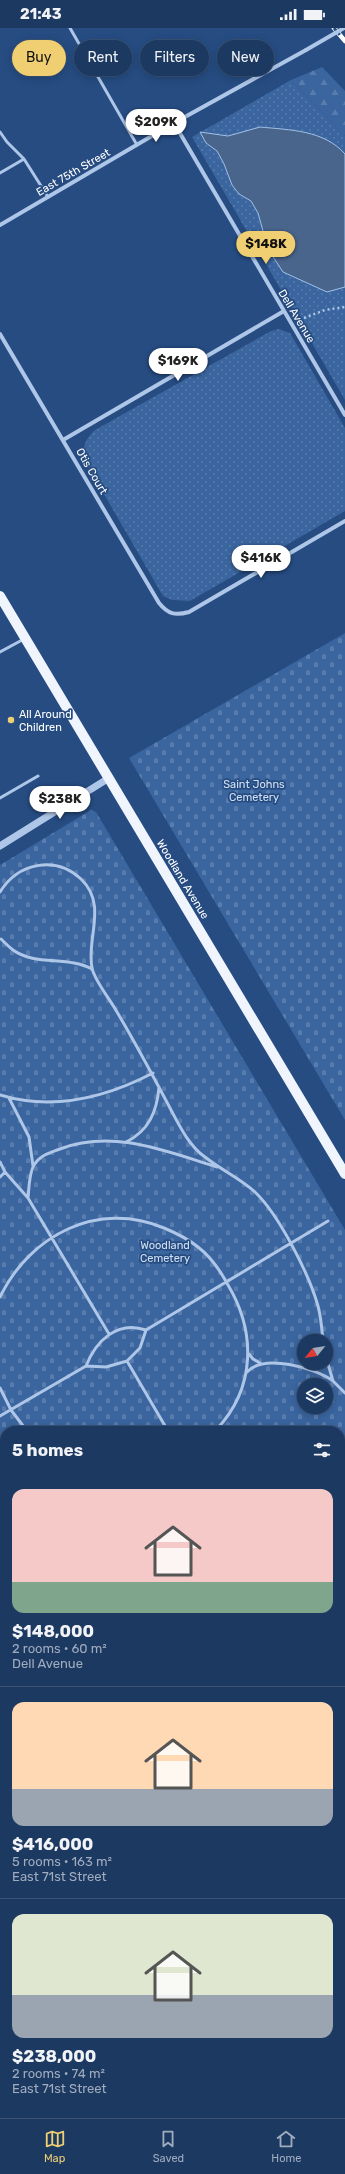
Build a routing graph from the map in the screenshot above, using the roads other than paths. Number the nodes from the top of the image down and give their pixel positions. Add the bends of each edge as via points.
1 (70, 28) edge
2 (344, 28) edge
3 (174, 123) junction
4 (0, 132) edge
5 (137, 145) junction
6 (24, 159) junction
7 (0, 173) edge
8 (48, 197) junction
9 (0, 225) edge
10 (284, 311) junction
11 (0, 334) edge
12 (345, 415) edge
13 (63, 440) junction
14 (345, 521) edge
15 (0, 596) edge
16 (25, 638) junction
17 (0, 652) edge
18 (38, 776) dead end
19 (109, 778) junction
20 (0, 798) edge
21 (0, 846) edge
22 (0, 892) edge
23 (0, 938) edge
24 (92, 969) junction
25 (152, 1073) junction
26 (159, 1087) junction
27 (0, 1095) edge
28 (9, 1098) junction
29 (126, 1142) junction
30 (0, 1162) edge
31 (33, 1166) junction
32 (221, 1168) junction
33 (344, 1171) edge
34 (5, 1172) junction
35 (0, 1177) edge
36 (28, 1198) junction
37 (328, 1222) dead end
38 (51, 1237) junction
39 (290, 1244) junction
40 (226, 1282) junction
41 (0, 1297) edge
42 (146, 1330) junction
43 (109, 1334) junction
44 (322, 1334) edge
45 (248, 1351) junction
46 (127, 1361) junction
47 (260, 1363) junction
48 (86, 1366) junction
49 (247, 1372) junction
50 (328, 1378) edge
51 (333, 1381) edge
52 (0, 1388) edge
53 (345, 1393) edge
54 (11, 1410) junction
55 (0, 1416) edge
56 (22, 1426) edge
57 (165, 1426) edge
58 (220, 1426) edge

1 - 5 lane
2 - 3 street, East 75th Street, bridge
3 - 5 street, East 75th Street
3 - 10 street, Dell Avenue
4 - 6 lane
5 - 8 street, East 75th Street
6 - 7 lane
6 - 8 lane
8 - 9 street, East 75th Street
10 - 12 street, Dell Avenue
10 - 13 street
11 - 13 street, Otis Court
13 - 14 street, Otis Court via 158,603 171,614 189,612
15 - 16 main road, Woodland Avenue
16 - 17 lane
16 - 19 main road, Woodland Avenue
18 - 20 lane
19 - 21 street
19 - 33 main road, Woodland Avenue
22 - 24 lane via 14,876 28,867 42,864 65,868 82,880 88,887 96,915
23 - 24 lane via 13,951 28,957 73,962
24 - 25 lane
25 - 26 lane
25 - 28 lane via 132,1084 93,1098 30,1102
26 - 29 lane via 153,1115 146,1128
26 - 32 lane via 195,1148
27 - 28 lane
28 - 31 lane via 29,1137
29 - 31 lane via 94,1140 69,1146 45,1155
29 - 32 lane
30 - 34 lane
31 - 36 lane
32 - 39 lane via 246,1184 256,1194
34 - 35 lane
34 - 36 lane
36 - 38 lane
37 - 39 lane
38 - 40 lane via 90,1220 140,1220 171,1231 197,1246 212,1260
38 - 41 lane via 23,1262
38 - 43 lane
39 - 40 lane
39 - 44 lane via 312,1289
40 - 42 lane
40 - 45 lane via 244,1320
42 - 43 lane via 130,1327
42 - 46 lane via 138,1350
43 - 48 lane via 99,1343
45 - 47 lane via 253,1359
45 - 49 lane
46 - 48 lane via 106,1367
46 - 57 lane
47 - 49 lane
47 - 50 lane via 298,1366
48 - 54 lane
49 - 58 lane via 233,1409
51 - 53 lane
52 - 54 lane
54 - 55 lane
54 - 56 lane

